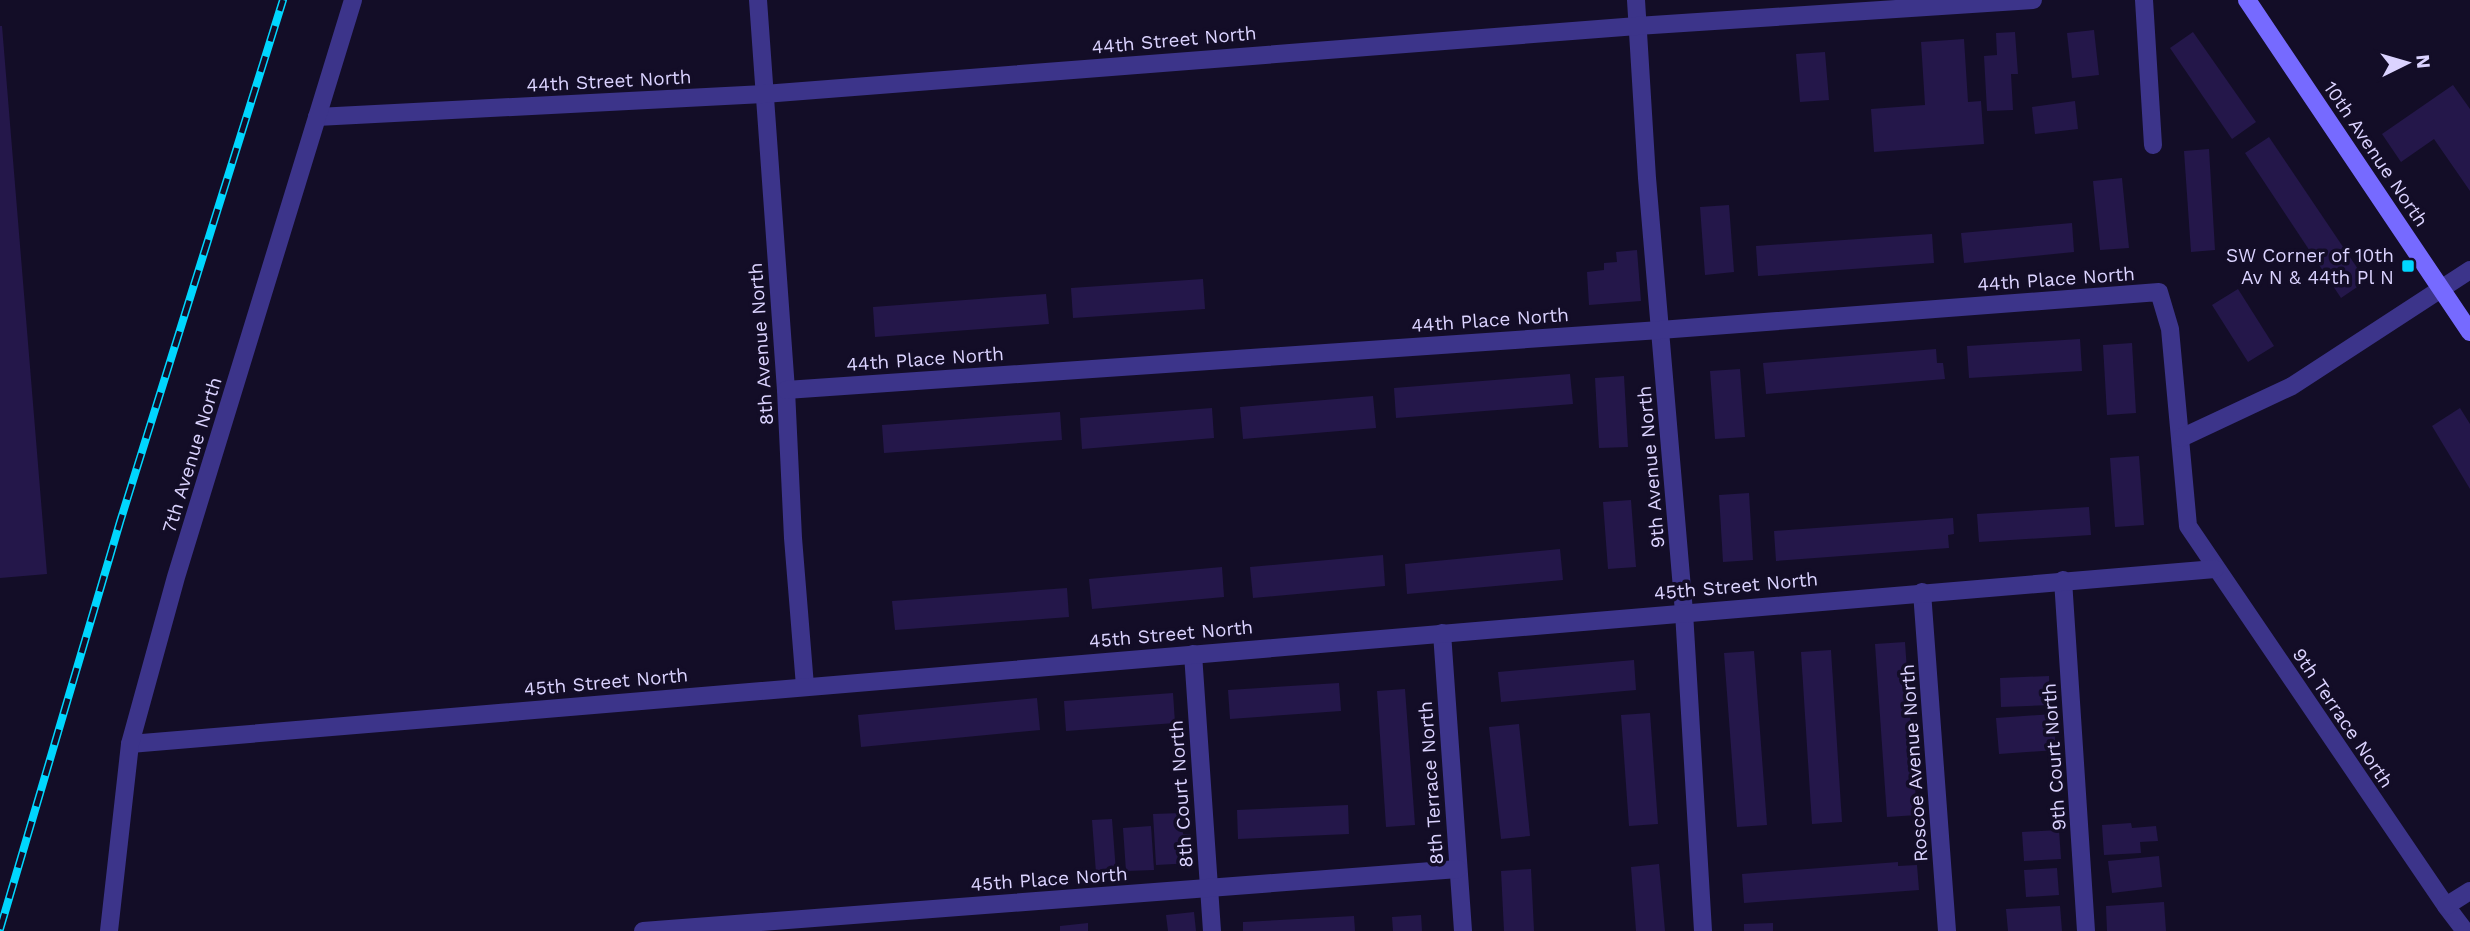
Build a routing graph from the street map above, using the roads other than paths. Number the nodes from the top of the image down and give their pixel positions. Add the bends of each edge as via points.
1 (353, 0) edge
2 (758, 0) edge
3 (1636, 0) edge
4 (2033, 0) edge
5 (2144, 0) edge
6 (2248, 0) edge
7 (1637, 26) junction
8 (765, 94) junction
9 (317, 117) junction
10 (2153, 145) dead end
11 (2470, 270) edge
12 (2441, 289) junction
13 (1660, 330) junction
14 (2470, 332) edge
15 (786, 390) junction
16 (2181, 438) junction
17 (2215, 569) junction
18 (2063, 580) junction
19 (1922, 592) junction
20 (1684, 612) junction
21 (1442, 633) junction
22 (1193, 653) junction
23 (805, 686) junction
24 (130, 744) junction
25 (1458, 869) junction
26 (1209, 888) junction
27 (2470, 891) edge
28 (2446, 906) junction
29 (109, 931) edge
30 (643, 931) edge
31 (1212, 931) edge
32 (1463, 931) edge
33 (1703, 931) edge
34 (1947, 931) edge
35 (2086, 931) edge
36 (2465, 931) edge

1 - 9 street, 7th Avenue North
2 - 8 street, 8th Avenue North
3 - 7 street, 9th Avenue North
4 - 7 street, 44th Street North
5 - 10 street
6 - 12 street, 10th Avenue North
7 - 8 street, 44th Street North
7 - 13 street, 9th Avenue North
8 - 9 street, 44th Street North
8 - 15 street, 8th Avenue North
9 - 24 street, 7th Avenue North via 176,577
11 - 12 street
12 - 14 street, 10th Avenue North
12 - 16 street via 2292,386
13 - 15 street, 44th Place North
13 - 16 street, 44th Place North via 2159,292 2170,329
13 - 20 street, 9th Avenue North
15 - 23 street, 8th Avenue North
16 - 17 street, 9th Terrace North via 2189,526
17 - 18 street, 45th Street North
17 - 28 street, 9th Terrace North
18 - 19 street, 45th Street North
18 - 35 street, 9th Court North
19 - 20 street, 45th Street North
19 - 34 street, Roscoe Avenue North
20 - 21 street, 45th Street North
20 - 33 street, 9th Avenue North
21 - 22 street, 45th Street North
21 - 25 street, 8th Terrace North
22 - 23 street, 45th Street North
22 - 26 street, 8th Court North
23 - 24 street, 45th Street North
24 - 29 street, 7th Avenue North
25 - 26 street, 45th Place North
25 - 32 street, 8th Terrace North
26 - 30 street, 45th Place North
26 - 31 street, 8th Court North
27 - 28 street
28 - 36 street, 9th Terrace North

